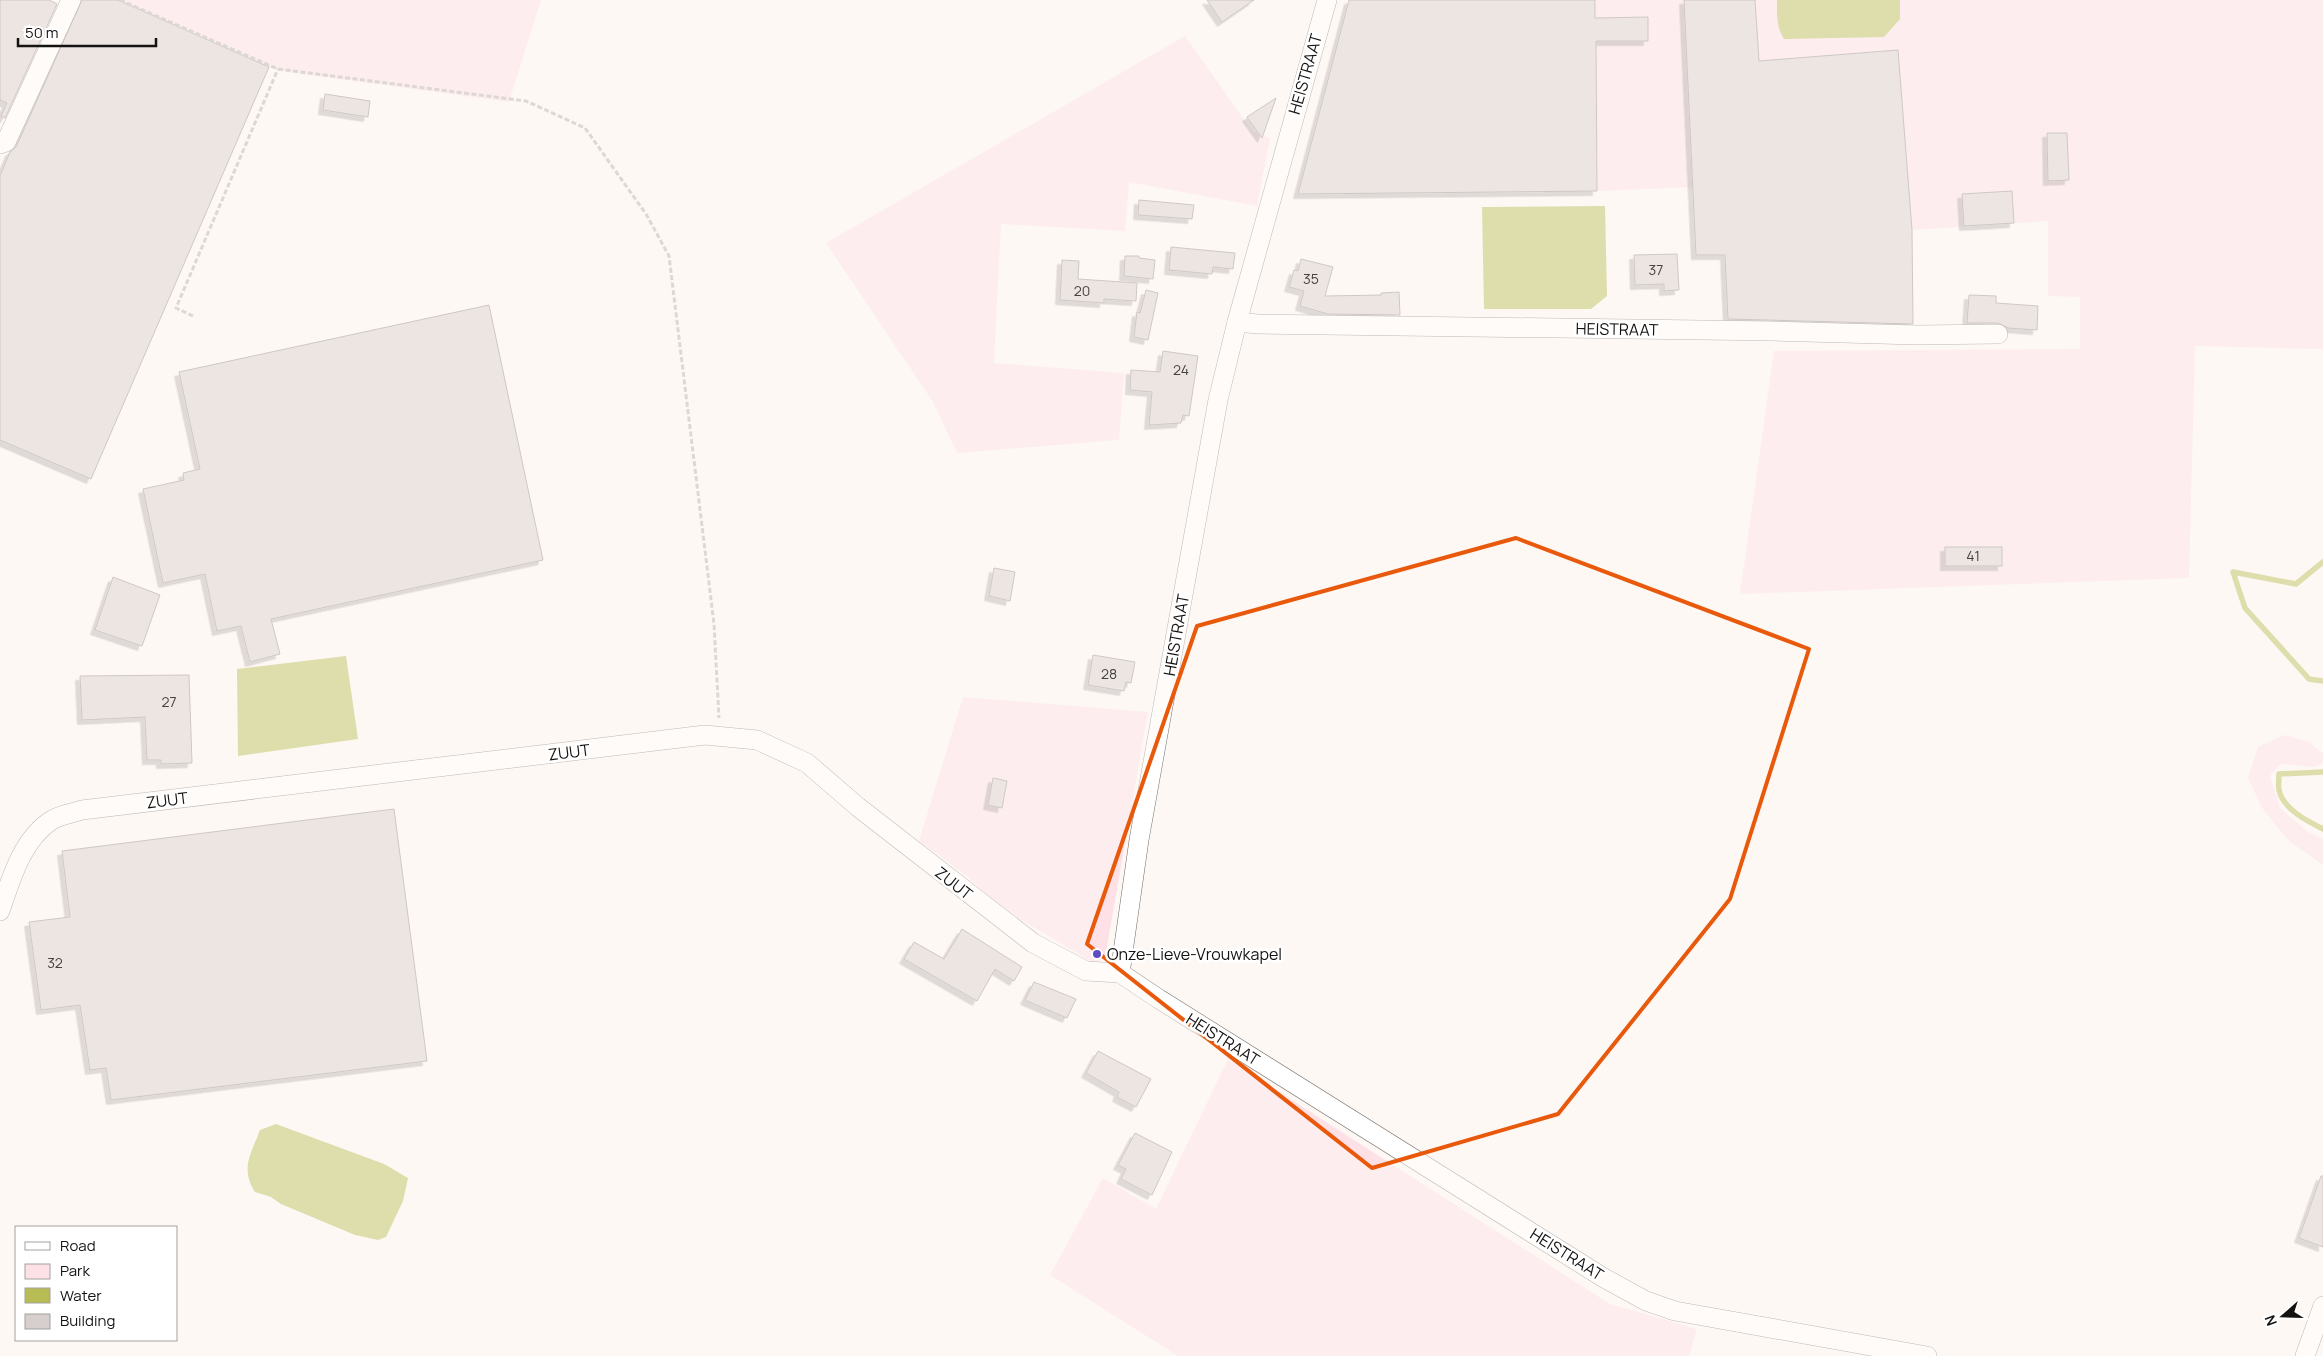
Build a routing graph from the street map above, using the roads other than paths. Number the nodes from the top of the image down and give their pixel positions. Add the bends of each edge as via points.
1 (72, 0) edge
2 (1326, 0) edge
3 (0, 144) edge
4 (1237, 322) junction
5 (1998, 334) dead end
6 (0, 911) edge
7 (1120, 973) junction
8 (2323, 1306) edge
9 (1927, 1356) edge
10 (2305, 1356) edge

1 - 3 street via 6,142
2 - 4 street, HEISTRAAT
4 - 5 street, HEISTRAAT via 1917,336
4 - 7 street, HEISTRAAT via 1218,400 1144,811
6 - 7 street, ZUUT via 29,842 52,820 82,810 697,736 720,736 757,740 807,763 1033,943 1086,971
7 - 9 street, HEISTRAAT via 1646,1301 1674,1310
8 - 10 street

